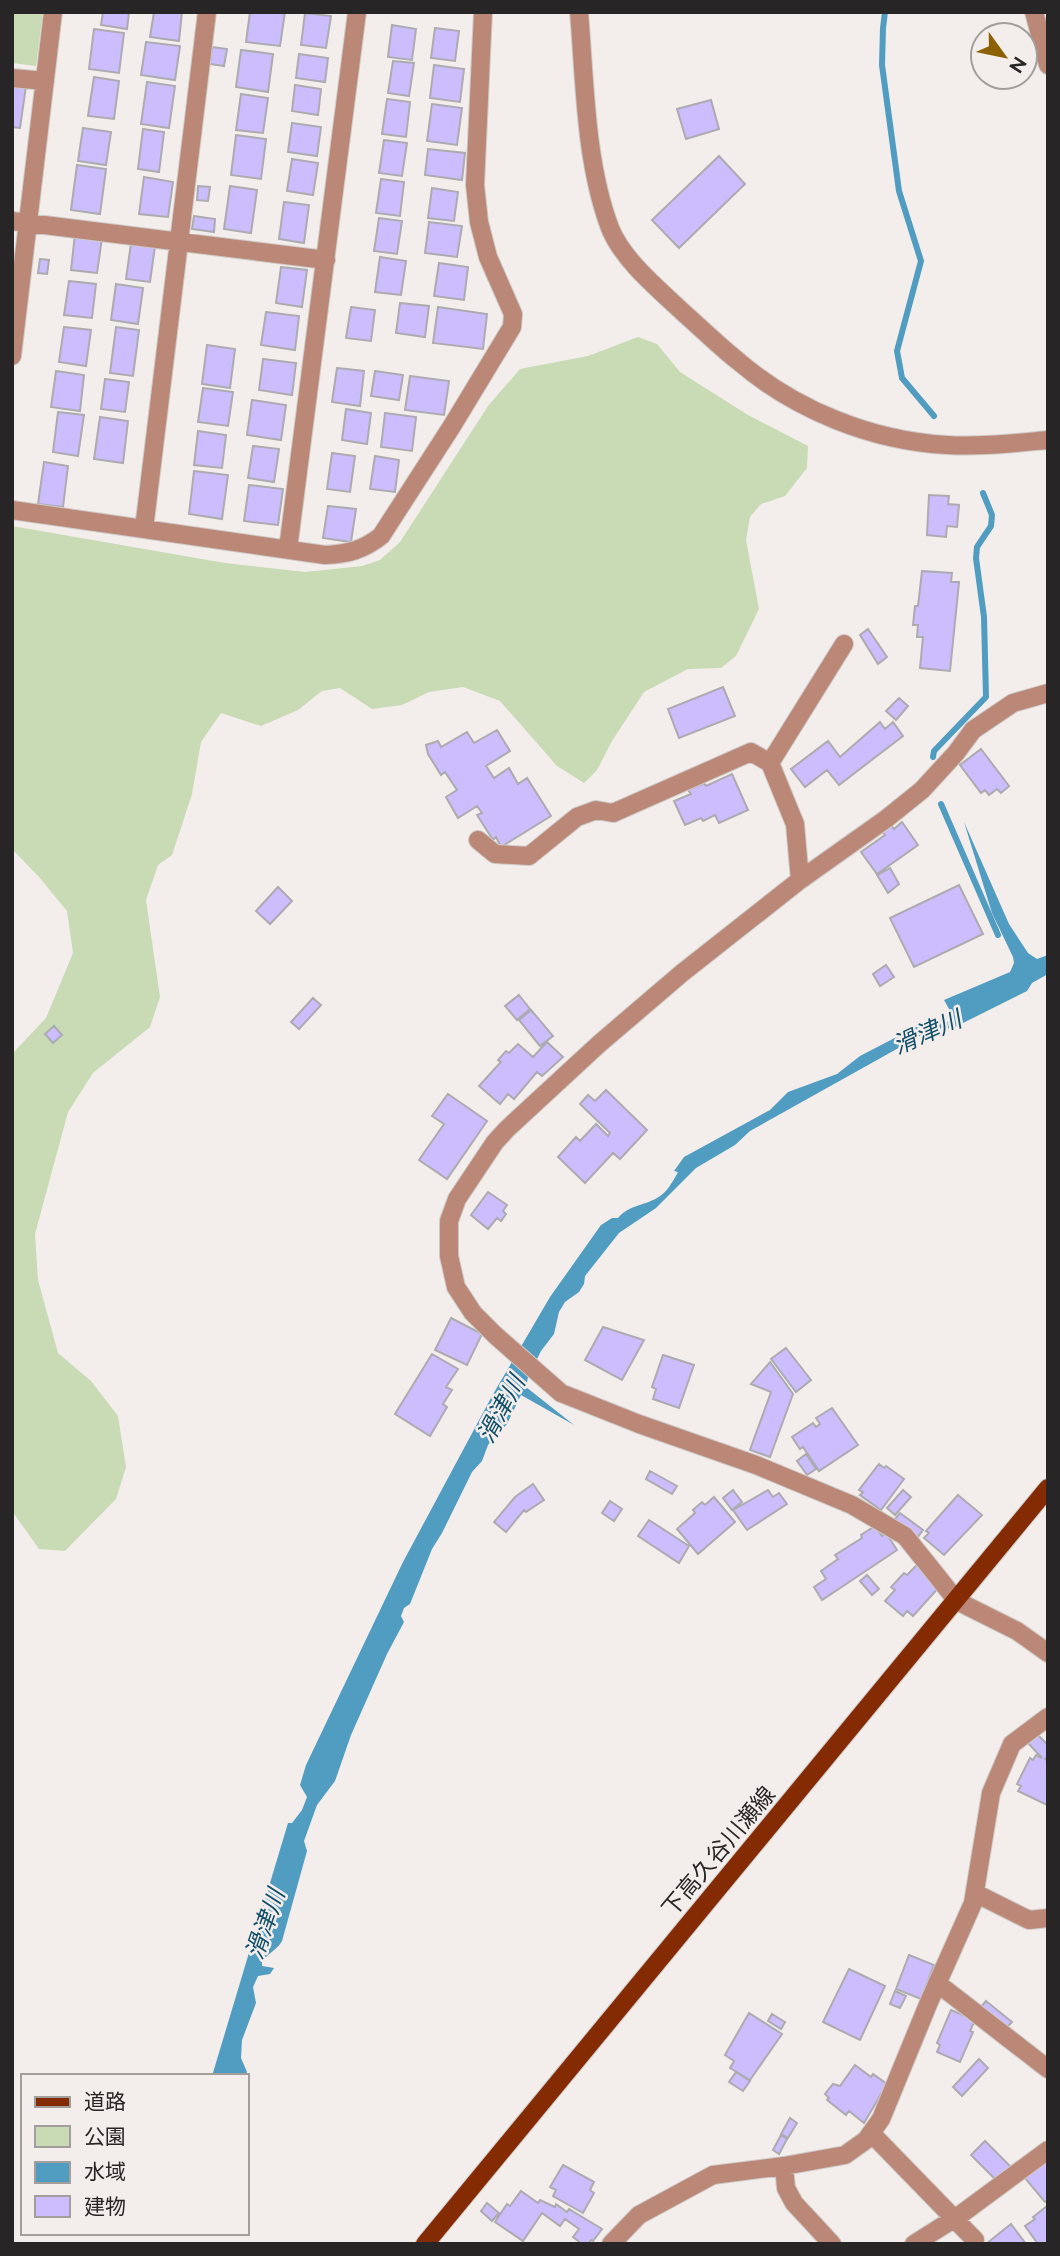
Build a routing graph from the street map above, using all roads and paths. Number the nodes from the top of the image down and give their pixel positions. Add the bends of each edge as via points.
1 (53, 12) edge
2 (207, 12) edge
3 (357, 12) edge
4 (482, 12) edge
5 (579, 12) edge
6 (1034, 12) edge
7 (1048, 65) edge
8 (12, 78) edge
9 (45, 81) junction
10 (20, 222) edge
11 (180, 242) junction
12 (326, 260) junction
13 (12, 356) edge
14 (1048, 440) edge
15 (12, 510) edge
16 (144, 529) junction
17 (288, 549) junction
18 (844, 644) dead end
19 (1048, 692) edge
20 (771, 763) junction
21 (478, 840) dead end
22 (800, 880) junction
23 (1048, 1488) edge
24 (957, 1601) junction
25 (1048, 1653) edge
26 (1044, 1727) edge
27 (975, 1893) junction
28 (1048, 1918) edge
29 (937, 1983) junction
30 (1048, 2069) edge
31 (871, 2133) junction
32 (1048, 2150) edge
33 (784, 2166) junction
34 (956, 2218) junction
35 (975, 2239) dead end
36 (425, 2244) edge
37 (611, 2244) edge
38 (832, 2244) edge
39 (914, 2244) edge

1 - 9 street
2 - 11 street
3 - 12 street
4 - 17 street via 475,185 488,257 513,314 512,327 381,536 348,554
5 - 14 street via 594,166 611,230 628,258 652,283 739,363 787,395 844,424 901,440 948,445
6 - 7 street
8 - 9 street
9 - 10 street
10 - 11 street
10 - 13 street
11 - 12 street
11 - 16 street
12 - 17 street
15 - 16 street
16 - 17 street
18 - 20 street
19 - 22 street via 1013,703 973,730 922,790
20 - 21 street via 751,752 613,813 596,810 577,817 529,856 495,855
20 - 22 street via 795,824
22 - 24 street via 599,1044 495,1142 457,1199 449,1222 449,1255 456,1287 472,1313 561,1393 852,1505 905,1536
23 - 24 main road, 下高久谷川瀬線
24 - 25 street via 1017,1631
24 - 36 main road, 下高久谷川瀬線
26 - 27 street via 1012,1744 991,1793
27 - 28 street via 1029,1920
27 - 29 street
29 - 30 street
29 - 31 street via 881,2119
31 - 33 street via 845,2155
31 - 34 street
32 - 34 street
33 - 37 street via 713,2175 639,2214
33 - 38 street via 786,2188 794,2203
34 - 35 street
34 - 39 street

